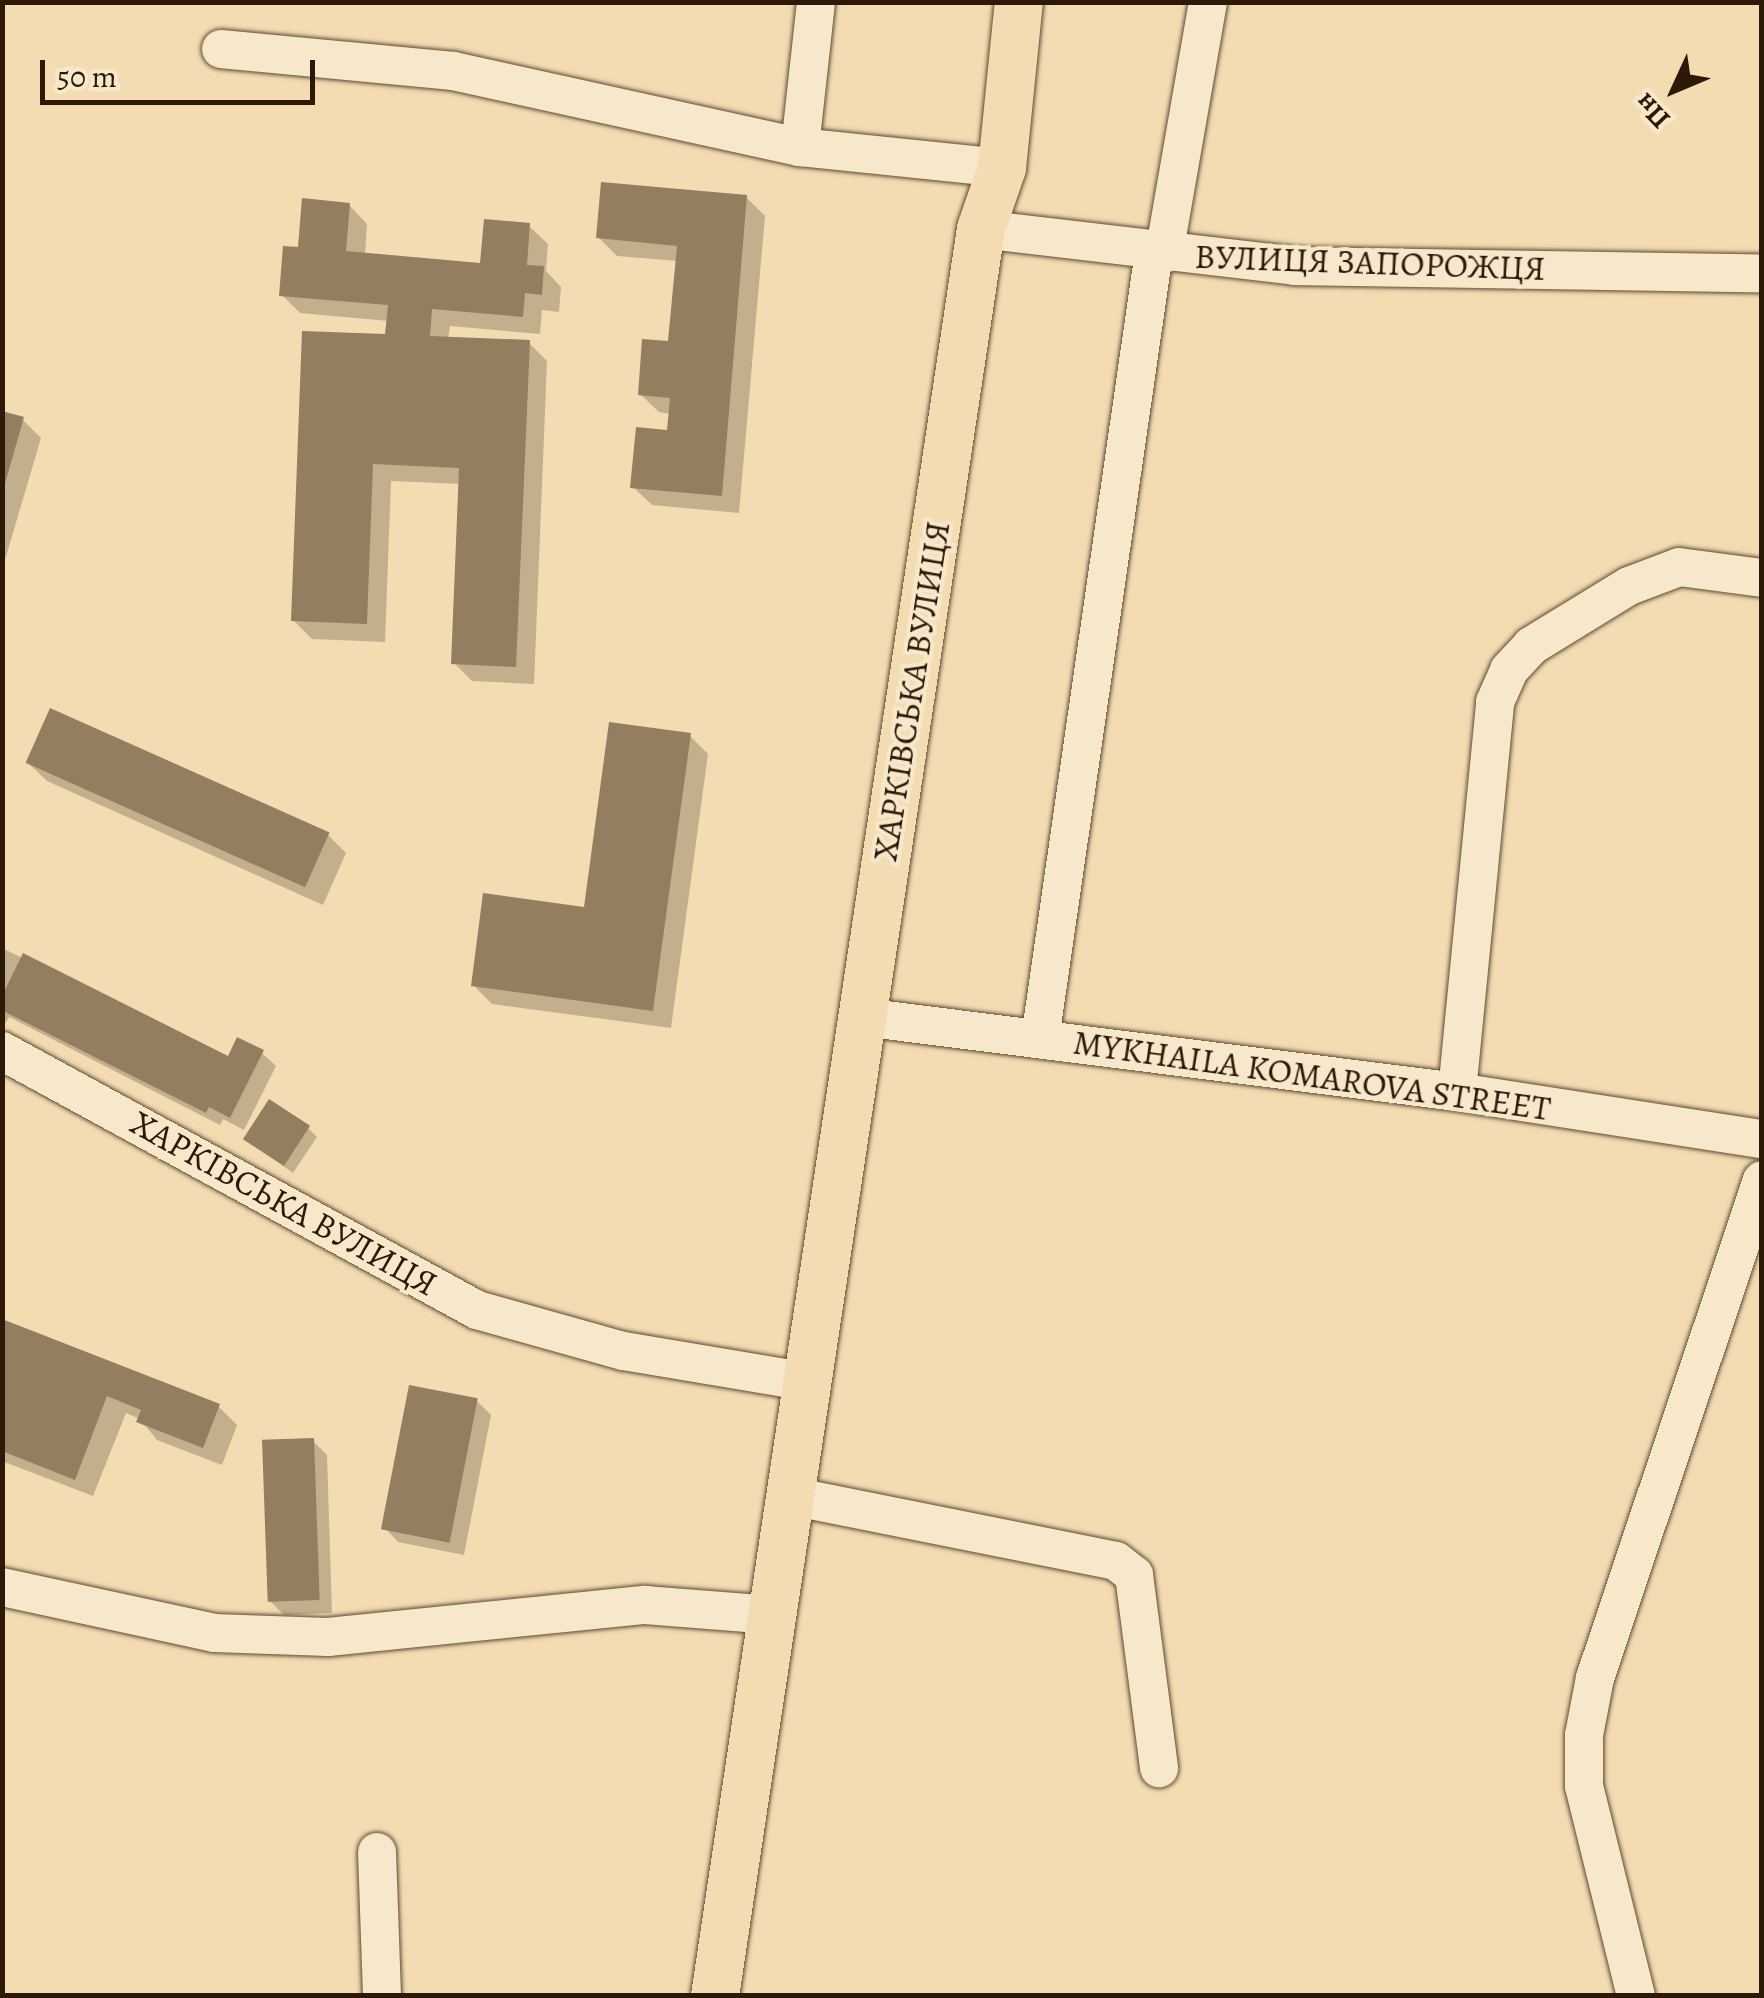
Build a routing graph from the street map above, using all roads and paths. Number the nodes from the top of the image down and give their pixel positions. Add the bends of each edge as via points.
1 (816, 2) edge
2 (1020, 2) edge
3 (1208, 2) edge
4 (221, 49) dead end
5 (800, 147) junction
6 (1002, 168) junction
7 (981, 229) junction
8 (1159, 253) junction
9 (1762, 273) edge
10 (1762, 578) edge
11 (862, 1017) junction
12 (1040, 1039) junction
13 (2, 1051) edge
14 (1457, 1092) junction
15 (1762, 1139) edge
16 (1762, 1180) edge
17 (809, 1382) junction
18 (792, 1496) junction
19 (2, 1587) edge
20 (773, 1615) junction
21 (1159, 1768) dead end
22 (378, 1852) dead end
23 (382, 1996) edge
24 (715, 1996) edge
25 (1636, 1996) edge

1 - 5 street
2 - 6 main road, ХАРКІВСЬКА ВУЛИЦЯ
3 - 8 street
4 - 5 street via 452,72
5 - 6 street
6 - 7 main road, ХАРКІВСЬКА ВУЛИЦЯ
7 - 8 street, ВУЛИЦЯ ЗАПОРОЖЦЯ
7 - 11 main road, ХАРКІВСЬКА ВУЛИЦЯ
8 - 9 street, ВУЛИЦЯ ЗАПОРОЖЦЯ via 1294,266
8 - 12 street
10 - 14 street via 1678,568 1629,586 1531,646 1509,670 1495,702
11 - 12 street, MYKHAILA KOMAROVA STREET
11 - 17 main road, ХАРКІВСЬКА ВУЛИЦЯ
12 - 14 street, MYKHAILA KOMAROVA STREET
13 - 17 street, ХАРКІВСЬКА ВУЛИЦЯ via 476,1310 623,1351
14 - 15 street, MYKHAILA KOMAROVA STREET
16 - 25 street via 1595,1678 1584,1735 1584,1786
17 - 18 main road, ХАРКІВСЬКА ВУЛИЦЯ
18 - 20 main road, ХАРКІВСЬКА ВУЛИЦЯ
18 - 21 street via 1116,1561 1134,1575
19 - 20 street via 214,1633 328,1637 645,1605
20 - 24 main road, ХАРКІВСЬКА ВУЛИЦЯ
22 - 23 street

